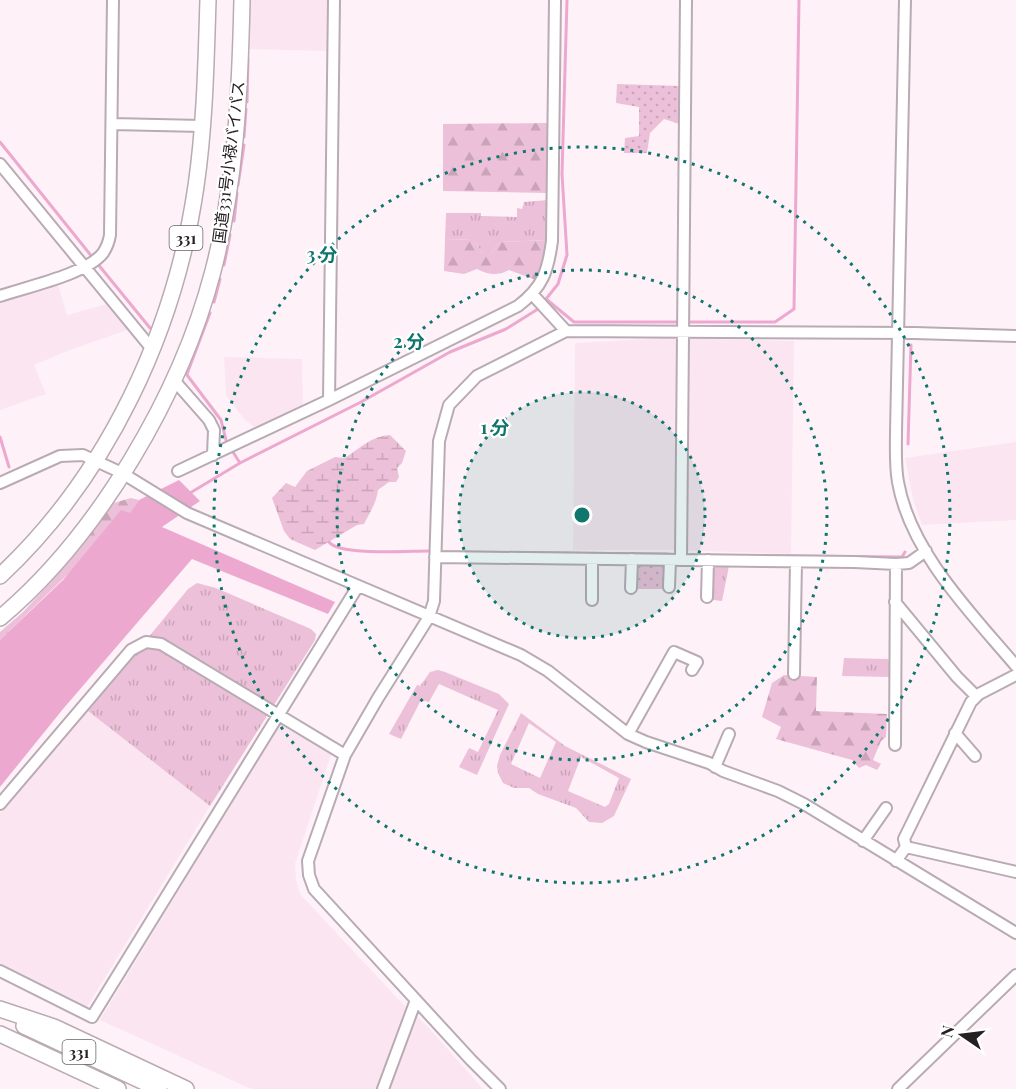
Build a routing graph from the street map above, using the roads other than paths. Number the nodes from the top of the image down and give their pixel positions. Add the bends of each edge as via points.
1 (113, 0) edge
2 (208, 0) edge
3 (242, 0) edge
4 (334, 0) edge
5 (555, 0) edge
6 (686, 0) edge
7 (905, 0) edge
8 (112, 124) junction
9 (202, 126) junction
10 (0, 164) edge
11 (87, 267) junction
12 (533, 295) junction
13 (0, 296) edge
14 (567, 331) junction
15 (684, 331) junction
16 (899, 333) junction
17 (1016, 336) edge
18 (152, 349) junction
19 (173, 379) junction
20 (329, 400) junction
21 (216, 453) junction
22 (96, 459) junction
23 (178, 471) dead end
24 (122, 473) junction
25 (0, 483) edge
26 (926, 551) junction
27 (435, 557) junction
28 (592, 559) junction
29 (632, 559) junction
30 (676, 560) junction
31 (708, 560) junction
32 (796, 562) junction
33 (896, 564) junction
34 (0, 576) edge
35 (358, 586) junction
36 (669, 587) dead end
37 (631, 588) dead end
38 (707, 597) dead end
39 (592, 600) dead end
40 (896, 602) junction
41 (429, 616) junction
42 (0, 618) edge
43 (1016, 666) edge
44 (692, 670) dead end
45 (794, 674) dead end
46 (1016, 675) edge
47 (976, 696) junction
48 (279, 715) junction
49 (628, 734) junction
50 (729, 734) dead end
51 (955, 734) junction
52 (895, 744) dead end
53 (345, 754) junction
54 (975, 756) dead end
55 (715, 766) junction
56 (0, 804) edge
57 (886, 808) dead end
58 (863, 841) junction
59 (906, 847) junction
60 (896, 861) junction
61 (1016, 872) edge
62 (1016, 933) edge
63 (0, 971) edge
64 (1016, 975) edge
65 (416, 1000) junction
66 (0, 1009) edge
67 (0, 1014) edge
68 (0, 1034) edge
69 (118, 1089) edge
70 (159, 1089) edge
71 (186, 1089) edge
72 (383, 1089) edge
73 (500, 1089) edge
74 (898, 1089) edge

1 - 8 street
2 - 9 highway, 国道331号小禄バイパス / 331
3 - 19 highway, 国道331号小禄バイパス / 331 via 238,105 222,228 203,304
4 - 20 street
5 - 12 street via 552,241 549,263
6 - 15 street
7 - 16 street
8 - 9 street
8 - 11 street via 110,235 108,246
9 - 18 highway, 国道331号小禄バイパス / 331 via 196,186 182,256
10 - 11 street
11 - 13 street
11 - 18 street
12 - 14 street
12 - 20 street
14 - 15 street
14 - 27 street via 477,376 449,405 439,441
15 - 16 street
15 - 30 street
16 - 17 street
16 - 26 street via 898,482 913,528
18 - 22 highway, 国道331号小禄バイパス / 331 via 129,401
19 - 21 street via 209,420
19 - 24 highway, 国道331号小禄バイパス / 331
20 - 21 street
21 - 23 street
22 - 24 street
22 - 25 street via 60,456
22 - 34 highway, 国道331号小禄バイパス / 331 via 38,536
24 - 35 street via 187,513
24 - 42 highway, 国道331号小禄バイパス / 331 via 63,554
26 - 33 street via 909,563
26 - 43 street
27 - 28 street
27 - 41 street via 434,601
28 - 29 street
28 - 39 street
29 - 30 street
29 - 37 street
30 - 31 street
30 - 36 street
31 - 32 street
31 - 38 street
32 - 33 street
32 - 45 street
33 - 40 street
35 - 41 street
35 - 48 street
40 - 47 street
40 - 52 street
41 - 49 street via 535,662
41 - 53 street
44 - 49 street via 697,662 674,652
46 - 47 street
47 - 51 street
48 - 53 street
48 - 56 street via 161,644 146,642 131,650
48 - 63 street via 92,1017
49 - 55 street
50 - 55 street
51 - 54 street
51 - 59 street via 904,839
53 - 65 street via 308,861 311,883
55 - 58 street via 787,796
57 - 58 street
58 - 60 street
59 - 60 street
59 - 61 street
60 - 62 street
64 - 74 street
65 - 72 street
65 - 73 street
66 - 71 highway via 54,1028
67 - 70 highway, 331
68 - 69 highway, 331

